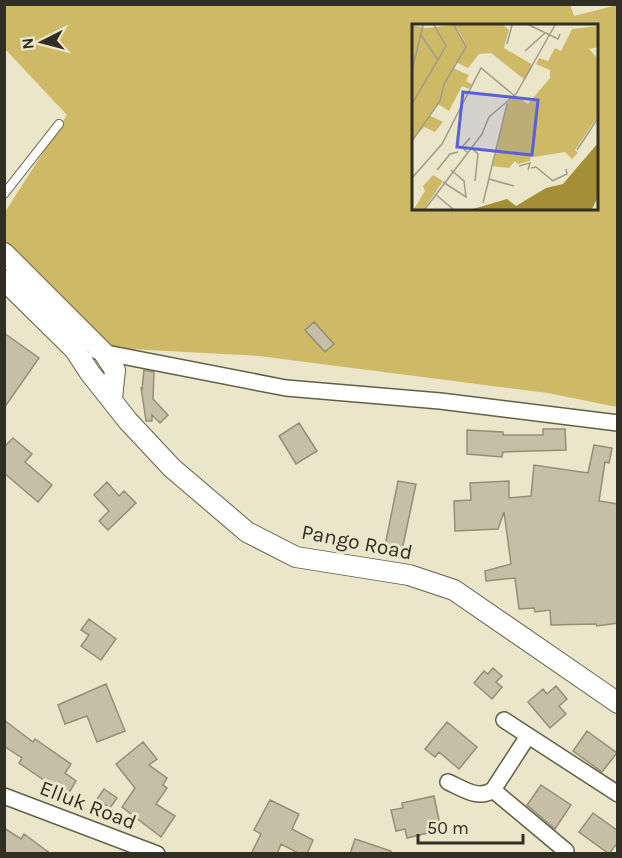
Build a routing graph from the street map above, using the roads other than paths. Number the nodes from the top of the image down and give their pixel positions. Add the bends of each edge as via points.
1 (59, 124) dead end
2 (4, 194) edge
3 (4, 253) edge
4 (4, 280) edge
5 (75, 350) junction
6 (103, 351) junction
7 (112, 398) junction
8 (618, 423) edge
9 (612, 696) edge
10 (504, 720) dead end
11 (528, 736) junction
12 (448, 782) dead end
13 (494, 790) junction
14 (618, 794) edge
15 (4, 796) edge
16 (566, 851) dead end
17 (157, 854) edge

1 - 2 lane
3 - 6 street
4 - 5 street, Pango Road
5 - 6 street
5 - 7 street, Pango Road
6 - 7 street via 115,369
6 - 8 street via 286,388 440,401
7 - 9 street, Pango Road via 172,468 247,532 296,557 409,575 454,590
10 - 11 street
11 - 13 street
11 - 14 street
12 - 13 street via 478,795
13 - 16 street
15 - 17 street, Elluk Road

